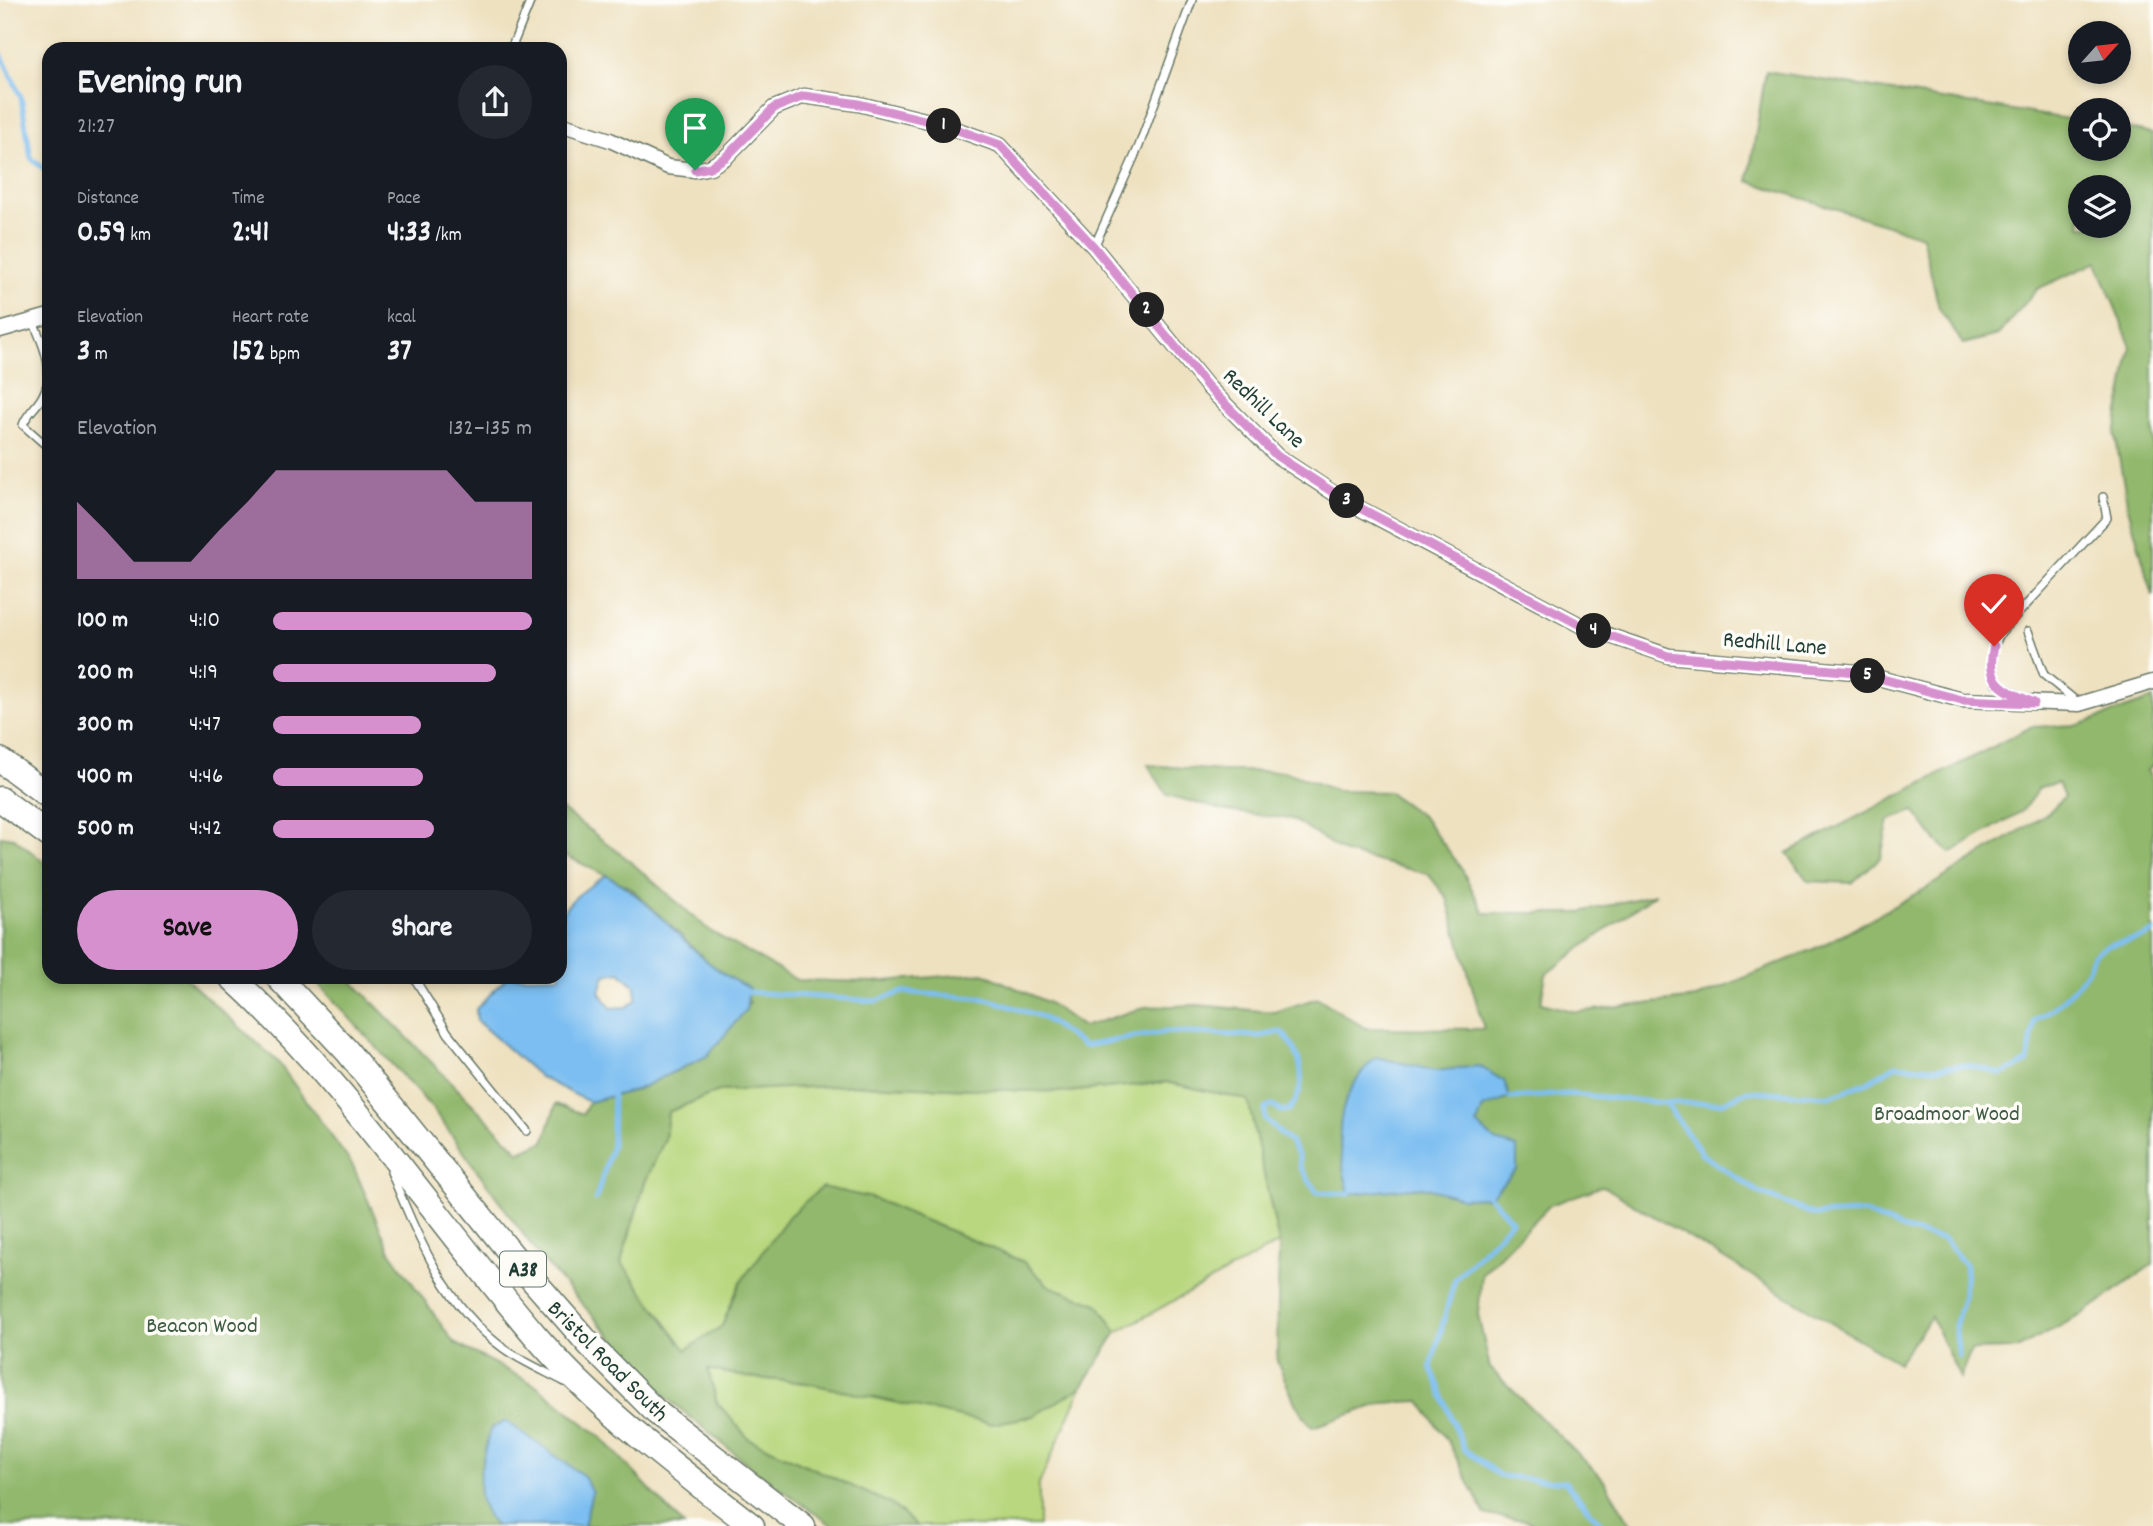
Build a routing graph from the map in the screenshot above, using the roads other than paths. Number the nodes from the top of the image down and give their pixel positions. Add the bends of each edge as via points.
1 (531, 0) edge
2 (1192, 0) edge
3 (514, 42) edge
4 (567, 126) edge
5 (1094, 247) junction
6 (42, 318) edge
7 (33, 321) junction
8 (0, 330) edge
9 (42, 342) edge
10 (42, 398) edge
11 (42, 442) edge
12 (2104, 498) dead end
13 (2028, 631) dead end
14 (2153, 681) edge
15 (2034, 703) junction
16 (2079, 704) junction
17 (0, 760) edge
18 (42, 791) edge
19 (0, 799) edge
20 (42, 830) edge
21 (239, 984) edge
22 (284, 984) edge
23 (418, 984) edge
24 (527, 1131) dead end
25 (379, 1142) junction
26 (593, 1398) junction
27 (752, 1526) edge
28 (803, 1526) edge

1 - 3 lane
2 - 5 lane via 1139,146
4 - 5 street, Redhill Lane via 668,167 695,170 726,157 774,108 804,96 859,104 941,124 1000,145
5 - 15 street, Redhill Lane via 1208,387 1277,456 1345,500 1584,627 1668,656 1856,672 1962,700
6 - 7 street
7 - 8 street
7 - 9 lane
10 - 11 lane via 23,425
12 - 15 lane via 2107,518 2001,632 1994,646 1991,658 1996,683
13 - 16 lane via 2044,675
14 - 16 street, Redhill Lane
15 - 16 street, Redhill Lane
17 - 18 highway
19 - 20 highway
21 - 25 highway, Bristol Road South / A38 via 322,1071
22 - 28 highway, Bristol Road South / A38 via 347,1051 589,1344 656,1412
23 - 24 lane via 447,1033
25 - 26 highway, Bristol Road South / A38 via 535,1335
25 - 26 lane via 432,1266 479,1328 505,1349
26 - 27 highway, Bristol Road South / A38

